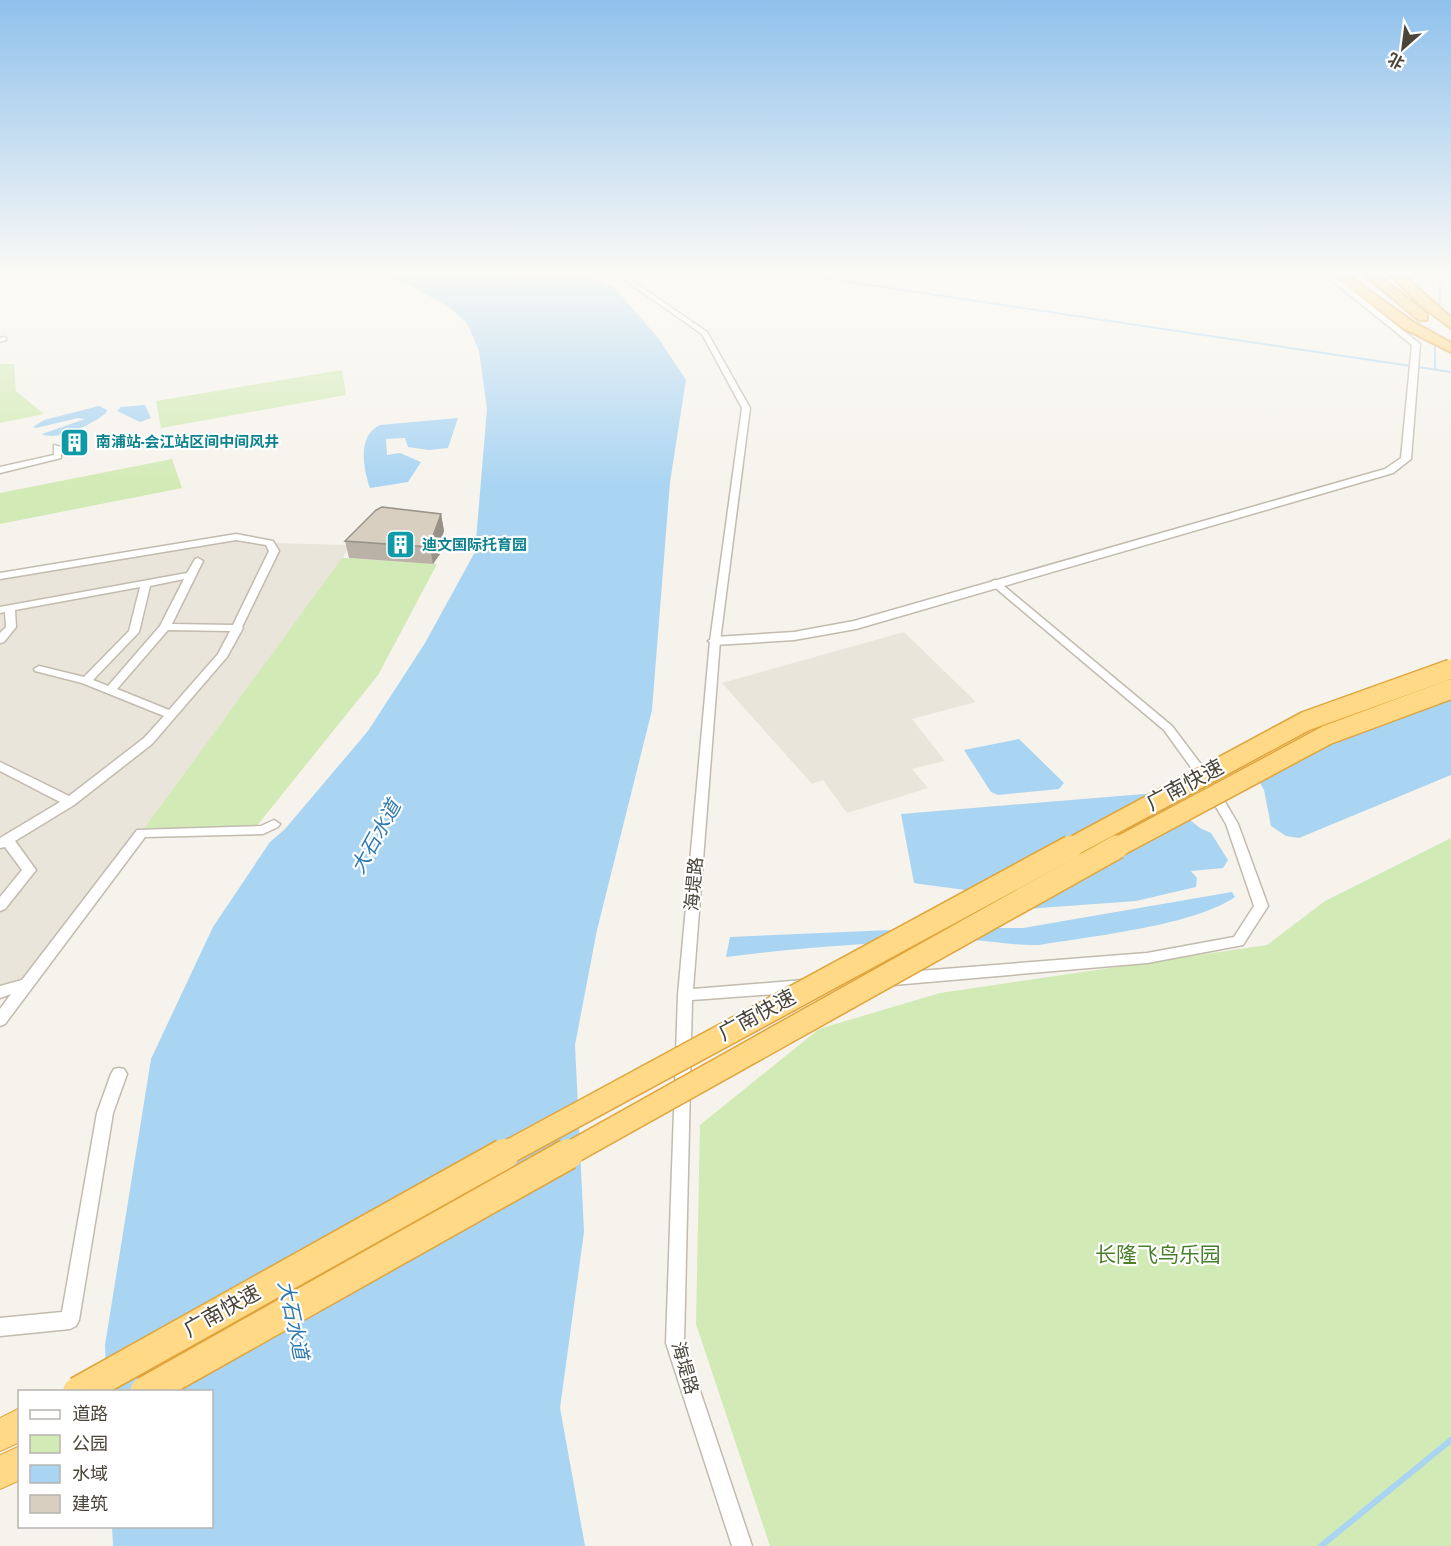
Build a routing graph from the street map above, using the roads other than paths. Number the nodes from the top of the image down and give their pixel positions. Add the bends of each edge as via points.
1 (711, 343) edge
2 (1415, 343) edge
3 (57, 447) dead end
4 (0, 470) edge
5 (198, 561) dead end
6 (192, 575) junction
7 (0, 576) edge
8 (146, 583) junction
9 (995, 583) junction
10 (5, 609) edge
11 (165, 627) junction
12 (238, 628) junction
13 (0, 640) edge
14 (715, 641) junction
15 (39, 669) dead end
16 (1451, 669) edge
17 (86, 681) junction
18 (1451, 689) edge
19 (110, 690) junction
20 (171, 715) junction
21 (4, 772) edge
22 (70, 802) junction
23 (274, 824) dead end
24 (4, 842) edge
25 (0, 906) edge
26 (27, 984) junction
27 (0, 992) edge
28 (685, 995) junction
29 (0, 1020) edge
30 (119, 1074) dead end
31 (0, 1327) edge
32 (82, 1390) edge
33 (149, 1390) edge
34 (18, 1425) edge
35 (0, 1435) edge
36 (18, 1463) edge
37 (0, 1473) edge
38 (742, 1546) edge

1 - 14 street, 海堤路 via 746,408
2 - 9 street via 1407,459 1389,471
3 - 4 street via 58,456
5 - 6 street
6 - 8 street
6 - 11 street
7 - 12 street via 210,540 236,537 270,543 274,551
8 - 10 street
8 - 17 street via 134,632
9 - 14 street via 856,625 794,636
9 - 28 street via 1168,728 1205,778 1232,824 1261,906 1238,941 1147,958
10 - 13 street via 11,627
11 - 12 street
11 - 19 street
12 - 20 street via 223,655
14 - 28 street, 海堤路
15 - 17 street
16 - 32 highway, 广南快速, bridge via 1306,721 630,1084
17 - 19 street
18 - 33 highway, 广南快速, bridge via 1327,735 1031,893
19 - 20 street
20 - 22 street via 148,741
21 - 22 street
22 - 24 street
23 - 26 street via 263,830 141,833
24 - 25 street via 29,870
26 - 27 street
26 - 29 street
28 - 38 street, 海堤路 via 675,1343
30 - 31 street via 105,1113 70,1320
34 - 35 highway
36 - 37 highway

